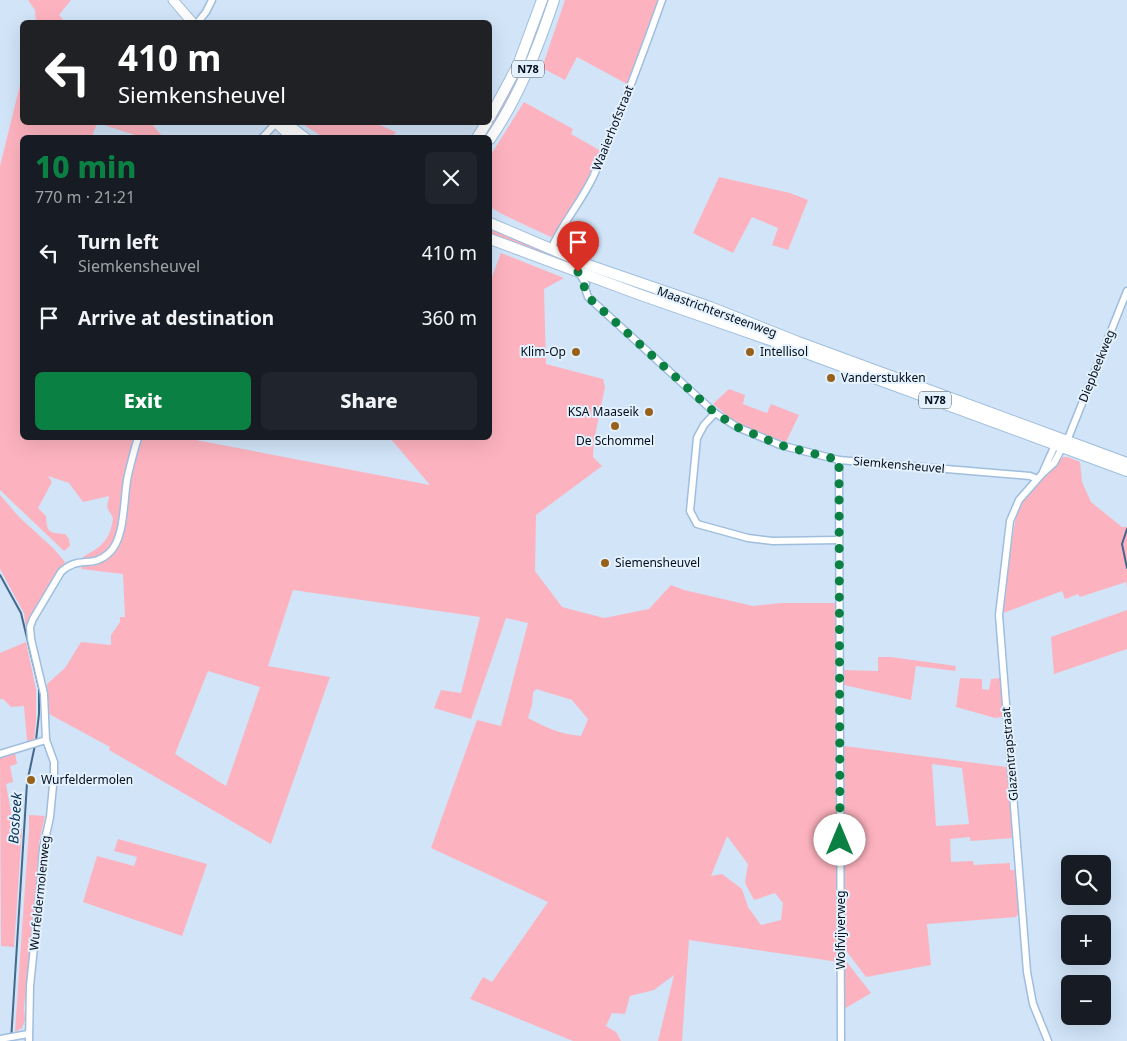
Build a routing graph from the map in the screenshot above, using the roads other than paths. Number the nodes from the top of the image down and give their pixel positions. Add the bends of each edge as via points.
1 (173, 0) edge
2 (212, 0) edge
3 (542, 0) edge
4 (554, 0) edge
5 (662, 0) edge
6 (190, 20) edge
7 (200, 20) edge
8 (492, 114) edge
9 (276, 125) edge
10 (280, 125) edge
11 (282, 125) edge
12 (265, 135) edge
13 (289, 135) edge
14 (300, 135) edge
15 (492, 136) edge
16 (492, 224) edge
17 (492, 240) edge
18 (551, 249) junction
19 (590, 281) junction
20 (1127, 291) edge
21 (710, 308) junction
22 (701, 317) junction
23 (715, 413) junction
24 (137, 440) edge
25 (1061, 444) junction
26 (1085, 452) junction
27 (839, 460) junction
28 (1127, 463) edge
29 (1127, 471) edge
30 (1040, 477) junction
31 (838, 540) junction
32 (46, 740) junction
33 (0, 754) edge
34 (3, 1038) edge
35 (29, 1038) edge
36 (841, 1041) edge
37 (1048, 1041) edge

1 - 6 main road
2 - 7 street
3 - 8 main road, N78 via 518,65
4 - 15 main road, N78 via 529,68
5 - 18 street, Waaierhofstraat via 593,177
9 - 12 street
10 - 13 main road
11 - 14 main road
16 - 18 main road, Maastrichtersteenweg / N78
17 - 19 main road, Maastrichtersteenweg / N78 via 578,272
18 - 21 main road, Maastrichtersteenweg / N78
19 - 22 main road, Maastrichtersteenweg / N78
19 - 23 street, Siemkensheuvel via 588,297
20 - 25 street, Diepbeekweg
21 - 22 main road via 709,316
21 - 25 main road, Maastrichtersteenweg / N78
22 - 25 main road, Maastrichtersteenweg / N78
23 - 27 street, Siemkensheuvel via 737,427 780,445
23 - 31 street via 697,438 690,512 697,524 773,541
24 - 32 street, Wurfeldermolenweg via 128,476 120,535 111,552 99,561 67,566 30,627 44,694
25 - 26 main road, Maastrichtersteenweg / N78
25 - 30 street, Glazentrapstraat
26 - 28 main road, N78
26 - 29 main road, N78
27 - 30 street, Siemkensheuvel
27 - 31 street, Wolfvijverweg
30 - 37 street, Glazentrapstraat via 1019,500 1010,521 999,615 1028,979 1033,1004
31 - 36 street, Wolfvijverweg
32 - 33 street
32 - 35 street, Wurfeldermolenweg via 54,762 54,775 43,849 30,986
34 - 35 street

